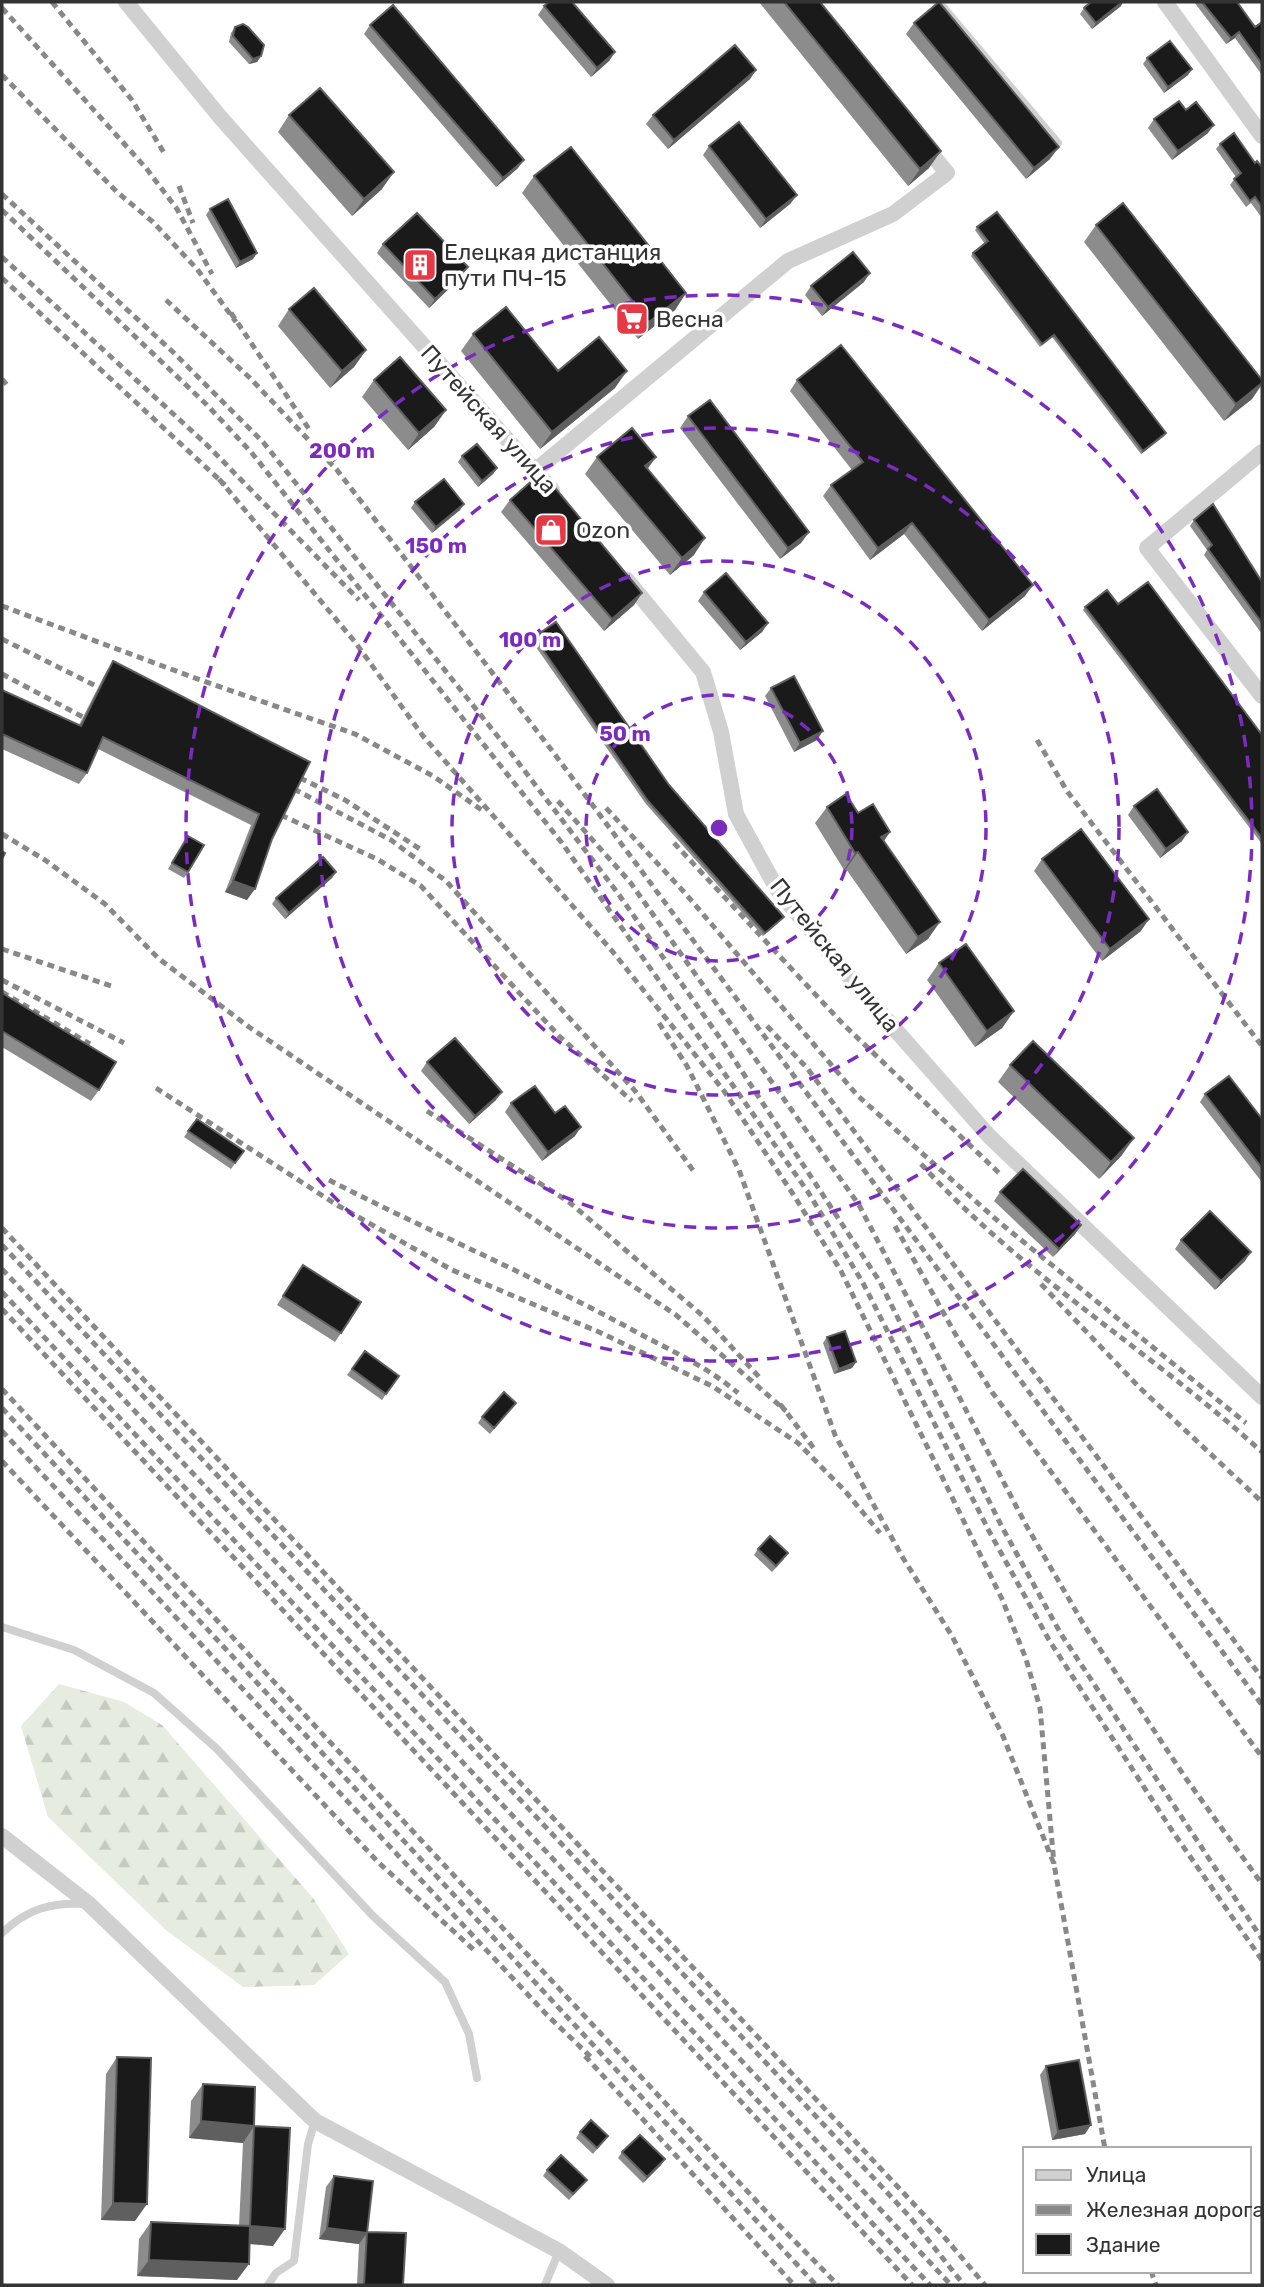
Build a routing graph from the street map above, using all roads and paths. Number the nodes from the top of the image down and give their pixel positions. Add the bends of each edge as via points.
1 (126, 2) edge
2 (939, 2) edge
3 (1165, 2) edge
4 (914, 131) edge
5 (1262, 136) edge
6 (1058, 143) edge
7 (1262, 452) edge
8 (536, 470) junction
9 (562, 502) edge
10 (615, 565) edge
11 (1262, 696) edge
12 (1262, 1397) edge
13 (2, 1627) edge
14 (2, 1836) edge
15 (89, 1905) junction
16 (2, 1933) edge
17 (477, 2078) dead end
18 (315, 2121) junction
19 (559, 2251) junction
20 (268, 2285) edge
21 (545, 2285) edge
22 (607, 2285) edge

1 - 8 street, Путейская улица via 220,117
2 - 6 lane
3 - 5 street
4 - 8 street via 947,173 893,214 788,261
7 - 11 street via 1147,548
8 - 9 street, Путейская улица
10 - 12 street, Путейская улица via 703,671 721,732 736,814 777,889 989,1136
13 - 17 lane via 74,1650 154,1693 217,1749 373,1916 444,1982 469,2034
14 - 15 street
15 - 16 lane via 57,1903 36,1909
15 - 18 street
18 - 19 street
18 - 20 lane via 308,2144 294,2261
19 - 21 lane
19 - 22 street

